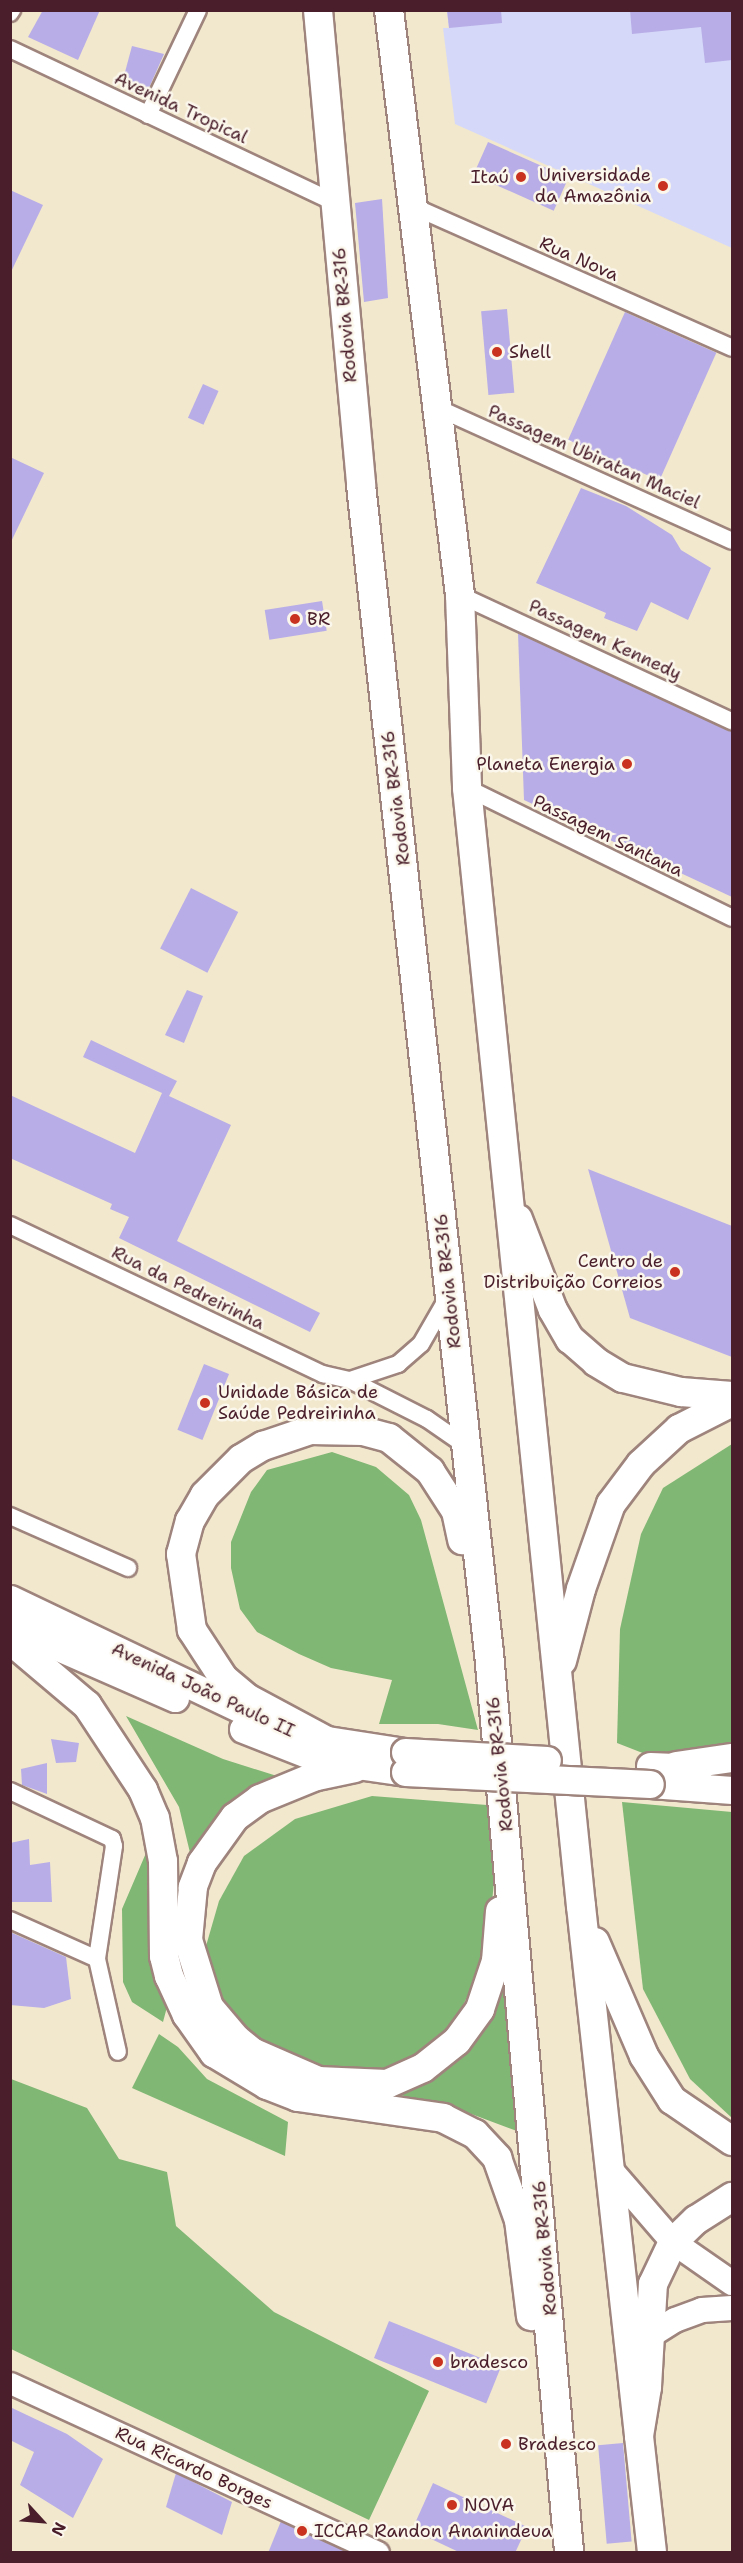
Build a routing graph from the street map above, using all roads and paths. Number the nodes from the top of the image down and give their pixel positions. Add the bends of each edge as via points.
1 (198, 10) edge
2 (318, 10) edge
3 (389, 10) edge
4 (10, 49) edge
5 (148, 115) junction
6 (334, 202) junction
7 (410, 205) junction
8 (732, 348) edge
9 (440, 409) junction
10 (732, 541) edge
11 (460, 595) junction
12 (732, 721) edge
13 (467, 789) junction
14 (732, 918) edge
15 (509, 1202) junction
16 (10, 1225) edge
17 (449, 1296) junction
18 (350, 1380) junction
19 (732, 1396) edge
20 (732, 1402) edge
21 (466, 1446) junction
22 (10, 1516) edge
23 (128, 1568) dead end
24 (10, 1599) edge
25 (10, 1626) edge
26 (10, 1640) edge
27 (489, 1653) junction
28 (558, 1677) junction
29 (329, 1742) junction
30 (732, 1758) edge
31 (405, 1762) junction
32 (355, 1768) junction
33 (732, 1771) edge
34 (659, 1772) junction
35 (732, 1790) edge
36 (10, 1791) edge
37 (506, 1828) junction
38 (581, 1906) junction
39 (10, 1920) edge
40 (97, 1959) junction
41 (118, 2052) dead end
42 (732, 2141) edge
43 (610, 2169) junction
44 (732, 2197) edge
45 (673, 2242) junction
46 (732, 2283) edge
47 (732, 2308) edge
48 (651, 2336) junction
49 (10, 2383) edge
50 (639, 2436) junction
51 (562, 2445) junction
52 (378, 2553) edge
53 (569, 2553) edge
54 (652, 2553) edge

1 - 5 street
2 - 6 highway, Rodovia BR-316
3 - 7 highway
4 - 5 street, Avenida Tropical
5 - 6 street, Avenida Tropical
6 - 17 highway, Rodovia BR-316
7 - 8 street, Rua Nova
7 - 9 highway
9 - 10 street, Passagem Ubiratan Maciel
9 - 11 highway
11 - 12 street, Passagem Kennedy
11 - 13 highway
13 - 14 street, Passagem Santana
13 - 15 highway
15 - 19 highway via 536,1259 553,1310 570,1339 596,1362 623,1378 681,1392
15 - 28 highway
16 - 18 street, Rua da Pedreirinha via 322,1374
17 - 18 street via 421,1344 398,1364
17 - 21 highway, Rodovia BR-316
18 - 21 street, Rua da Pedreirinha via 428,1419
20 - 28 highway via 679,1429 640,1464 611,1504 581,1589
21 - 27 highway, Rodovia BR-316
22 - 23 street
24 - 29 main road, Avenida João Paulo II via 255,1717 287,1731
25 - 32 main road, Avenida João Paulo II via 281,1746
26 - 51 highway via 87,1705 143,1790 155,1818 163,1861 164,1956 169,1976 187,2015 214,2053 267,2085 298,2097 443,2118 475,2134 497,2158 519,2220 541,2421
27 - 29 highway via 456,1511 430,1471 389,1438 363,1431 310,1430 264,1446 241,1459 205,1495 190,1521 181,1554 185,1600 192,1630 224,1679 247,1698
27 - 37 highway, Rodovia BR-316
28 - 38 highway
29 - 31 main road, Avenida João Paulo II
30 - 34 highway
31 - 32 main road, Avenida João Paulo II
31 - 34 main road, bridge
32 - 37 highway via 285,1787 235,1817 202,1863 193,1887 188,1940 208,2007 244,2046 285,2068 318,2080 387,2084 423,2068 457,2041 480,2009 496,1961
33 - 34 main road
34 - 35 main road
36 - 40 street via 107,1834 114,1846
37 - 51 highway, Rodovia BR-316
38 - 42 highway via 644,2056 672,2100
38 - 43 highway
39 - 40 street
40 - 41 street
43 - 45 main road
43 - 50 highway
44 - 45 highway via 696,2220
45 - 46 main road
45 - 48 highway via 654,2284
47 - 48 main road via 702,2310 675,2320
48 - 50 highway
49 - 52 street, Rua Ricardo Borges
50 - 54 highway
51 - 53 highway, Rodovia BR-316

